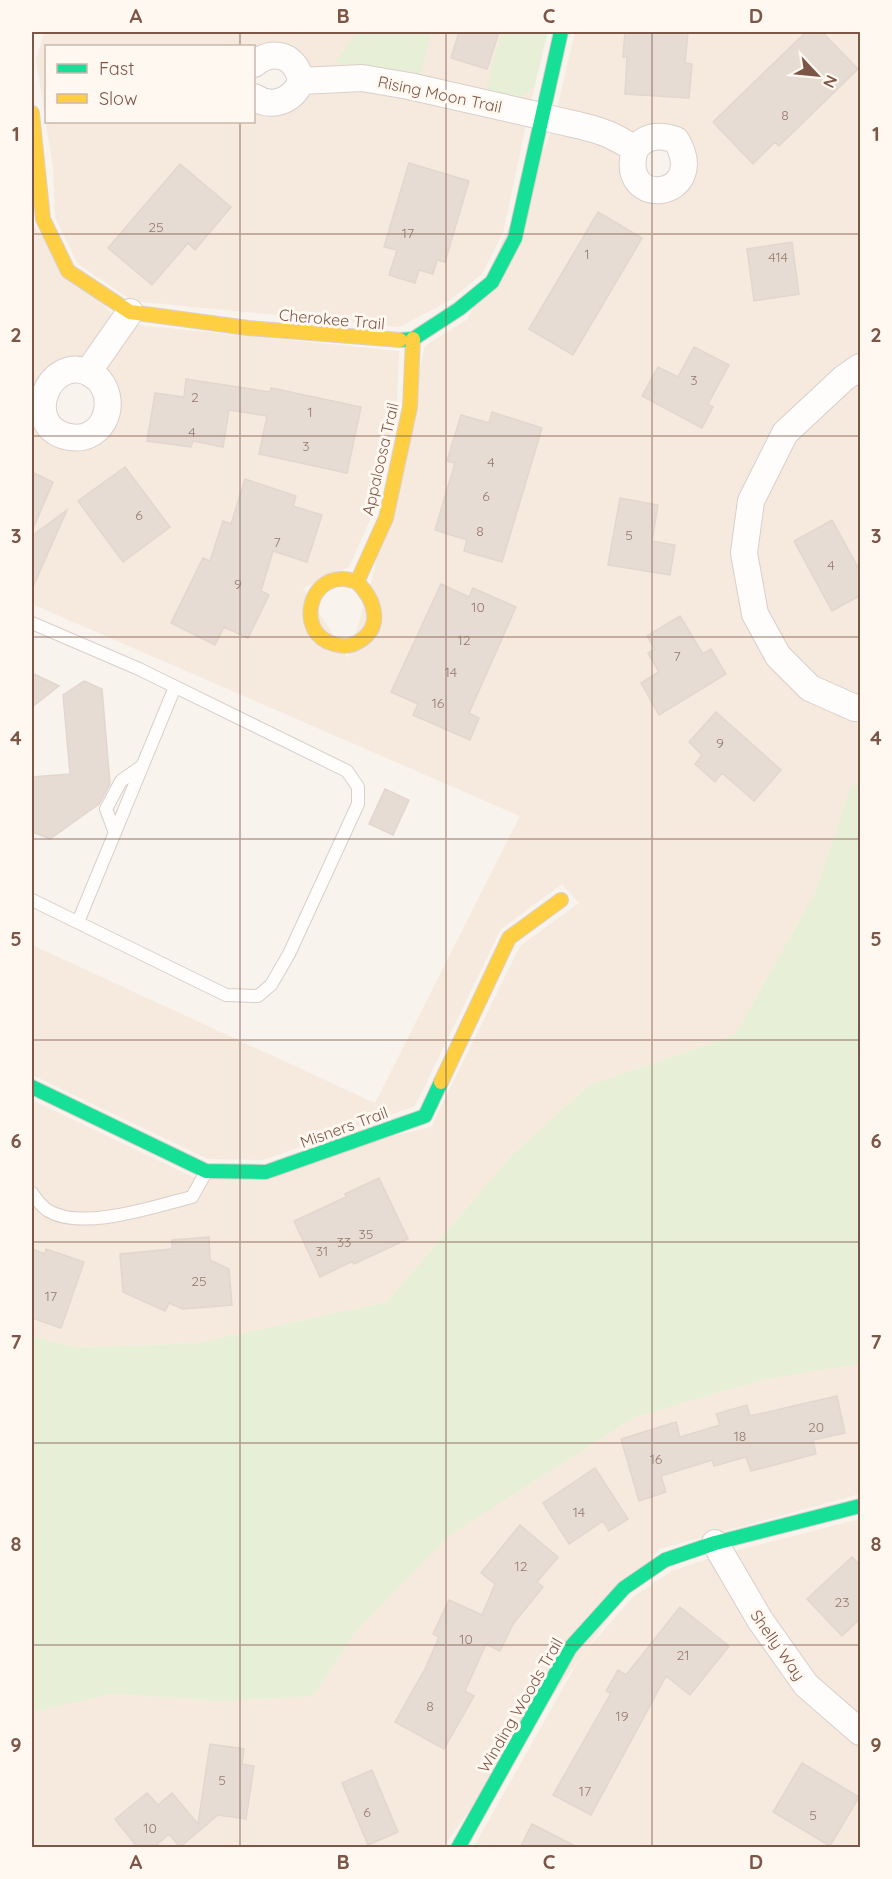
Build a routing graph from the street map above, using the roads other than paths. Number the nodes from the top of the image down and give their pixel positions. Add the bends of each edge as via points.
1 (561, 32) edge
2 (255, 63) edge
3 (301, 81) junction
4 (255, 97) edge
5 (32, 113) edge
6 (542, 116) junction
7 (635, 149) dead end
8 (35, 157) edge
9 (130, 312) junction
10 (412, 339) junction
11 (861, 367) edge
12 (88, 372) dead end
13 (357, 582) junction
14 (32, 623) edge
15 (175, 687) junction
16 (855, 708) dead end
17 (32, 900) edge
18 (561, 900) dead end
19 (78, 922) junction
20 (33, 1088) edge
21 (32, 1104) edge
22 (206, 1171) junction
23 (32, 1193) edge
24 (861, 1506) edge
25 (715, 1543) junction
26 (861, 1732) edge
27 (458, 1848) edge

1 - 6 street
2 - 3 street via 268,55 282,56 296,68
3 - 4 street via 294,93 279,102 270,104
3 - 6 street, Rising Moon Trail via 362,78
5 - 8 street, Cherokee Trail
6 - 7 street, Rising Moon Trail via 607,133
6 - 10 street via 516,238 492,282
8 - 9 street, Cherokee Trail via 42,219 68,271
9 - 10 street, Cherokee Trail via 248,328
9 - 12 street
10 - 13 street, Appaloosa Trail via 410,407 386,518
11 - 16 street via 784,433 751,501 744,553 755,614 778,657 810,688
13 - 13 street via 371,595 374,604 370,630 356,643 330,644 310,625 314,594 338,578
14 - 15 lane
15 - 19 lane
15 - 19 lane via 347,771 358,787 358,804 344,838 289,954 271,985 258,996 226,995
17 - 19 lane
18 - 22 street, Misners Trail via 509,938 425,1116 266,1172
20 - 21 lane
20 - 22 street, Misners Trail
22 - 23 lane via 192,1197 104,1218 67,1217 48,1210
24 - 25 street, Winding Woods Trail
25 - 26 street, Shelly Way via 760,1620 806,1685
25 - 27 street, Winding Woods Trail via 665,1560 624,1588 570,1648

